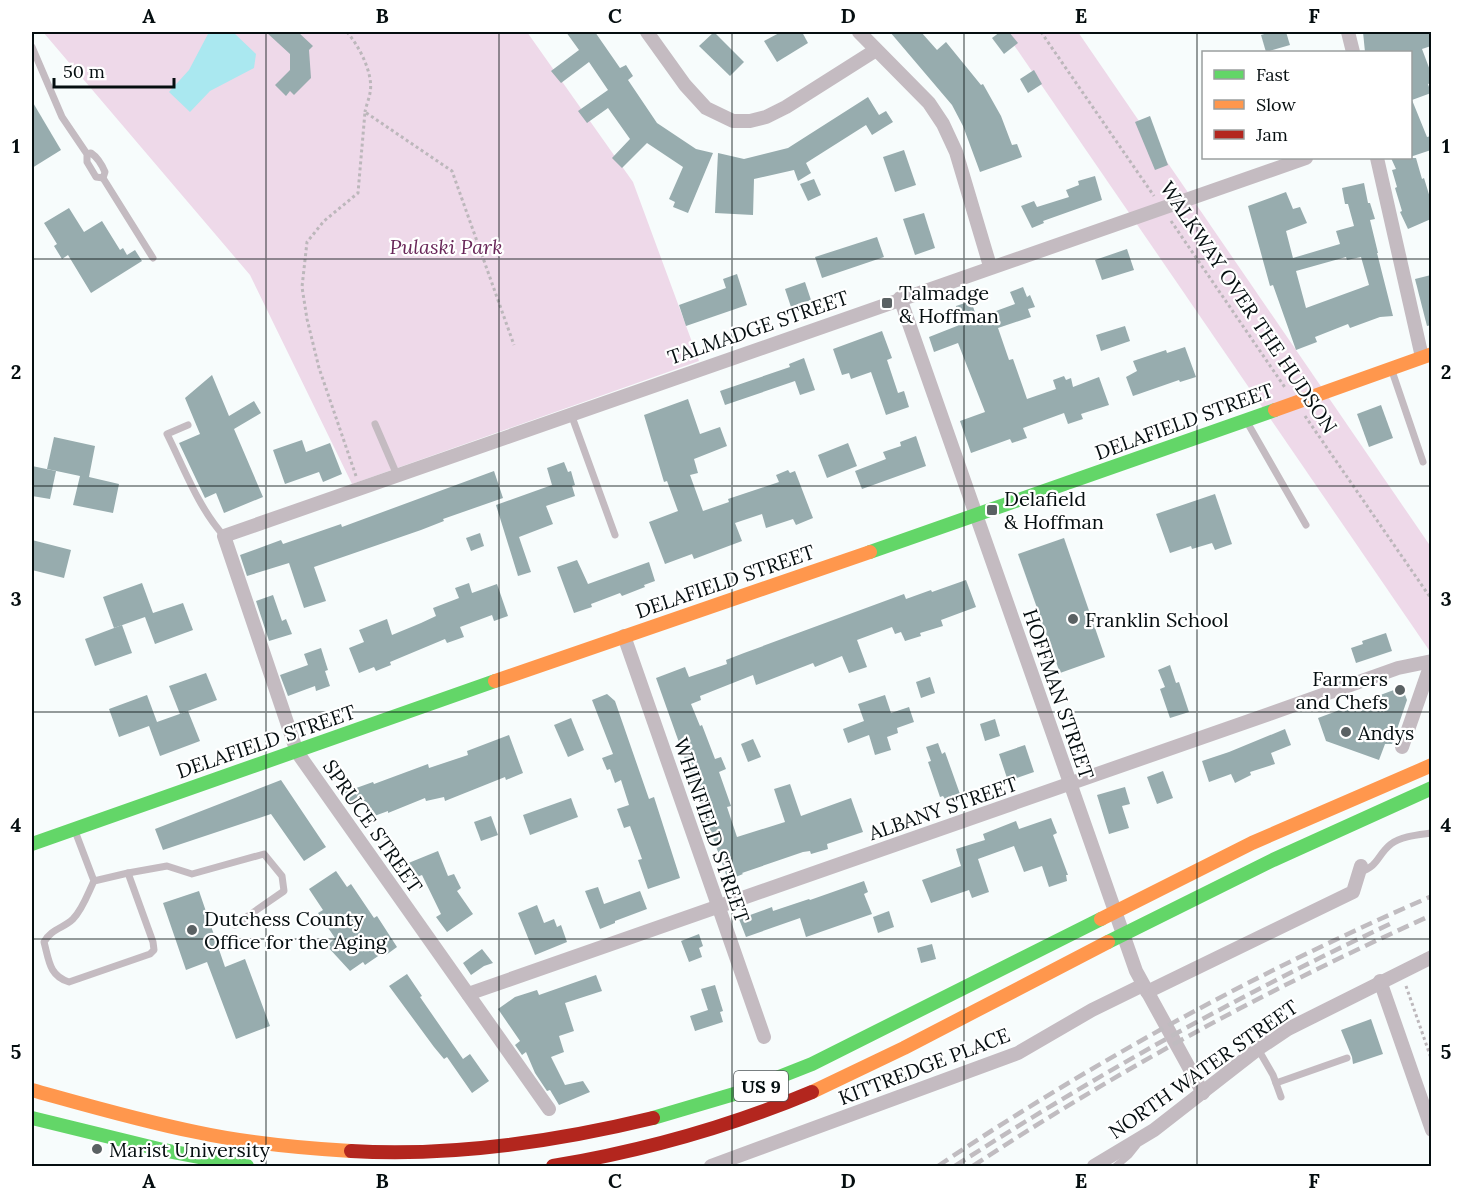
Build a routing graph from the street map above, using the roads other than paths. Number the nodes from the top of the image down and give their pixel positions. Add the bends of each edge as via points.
1 (647, 32) edge
2 (859, 32) edge
3 (1348, 32) edge
4 (32, 47) edge
5 (876, 50) junction
6 (1353, 51) edge
7 (87, 154) junction
8 (1303, 159) edge
9 (1377, 159) edge
10 (103, 178) junction
11 (153, 258) dead end
12 (990, 266) junction
13 (900, 298) junction
14 (1427, 356) edge
15 (1391, 368) junction
16 (571, 414) junction
17 (1246, 420) junction
18 (375, 424) dead end
19 (188, 425) dead end
20 (1422, 462) dead end
21 (397, 475) junction
22 (978, 515) junction
23 (1306, 525) dead end
24 (615, 535) dead end
25 (224, 536) junction
26 (624, 636) junction
27 (1431, 661) edge
28 (1402, 747) dead end
29 (297, 752) junction
30 (1431, 765) edge
31 (1070, 785) junction
32 (1431, 788) edge
33 (74, 829) junction
34 (1431, 832) edge
35 (32, 844) edge
36 (1361, 869) joint
37 (128, 873) junction
38 (94, 881) junction
39 (718, 905) junction
40 (235, 925) dead end
41 (1431, 957) edge
42 (1380, 981) junction
43 (1147, 992) junction
44 (468, 994) junction
45 (764, 1037) dead end
46 (1258, 1049) junction
47 (1347, 1058) dead end
48 (1276, 1083) junction
49 (32, 1090) edge
50 (1203, 1093) junction
51 (1281, 1097) dead end
52 (549, 1109) dead end
53 (32, 1118) edge
54 (1431, 1130) edge
55 (1140, 1140) junction
56 (247, 1167) edge
57 (553, 1167) edge
58 (711, 1167) edge
59 (1094, 1167) edge
60 (1116, 1167) edge

1 - 5 street via 706,108 733,121 766,117
2 - 5 street
3 - 6 street
4 - 7 lane via 62,117
5 - 12 street via 929,103 943,124 956,152
7 - 10 lane via 92,172
7 - 10 lane via 95,156 102,166
8 - 12 street, TALMADGE STREET
9 - 14 street
10 - 11 lane
12 - 13 street, TALMADGE STREET
13 - 16 street, TALMADGE STREET
13 - 22 street, HOFFMAN STREET
14 - 15 main road, DELAFIELD STREET
15 - 17 main road, DELAFIELD STREET
15 - 20 lane
16 - 21 street, TALMADGE STREET
16 - 24 lane
17 - 22 main road, DELAFIELD STREET
17 - 23 lane
18 - 21 lane
19 - 25 lane via 167,434 197,496
21 - 25 street, TALMADGE STREET
22 - 26 main road, DELAFIELD STREET
22 - 31 street, HOFFMAN STREET
25 - 29 street, SPRUCE STREET
26 - 29 main road, DELAFIELD STREET
26 - 39 street, WHINFIELD STREET
27 - 28 street
27 - 31 street, ALBANY STREET via 1398,668
29 - 33 main road, DELAFIELD STREET
29 - 44 street, SPRUCE STREET
30 - 49 main road, US 9 via 1252,843 812,1064 714,1103 621,1128 537,1144 478,1150 336,1151 202,1133
31 - 39 street, ALBANY STREET
31 - 43 street, HOFFMAN STREET
32 - 57 main road, US 9 via 1284,854 792,1100 682,1139
33 - 35 main road, DELAFIELD STREET
33 - 38 lane
34 - 36 lane via 1396,841 1375,864
36 - 43 street, KITTREDGE PLACE via 1353,892
37 - 38 lane
37 - 38 lane via 154,950 69,982 52,970 44,942 72,920
37 - 40 lane via 167,867 192,874 264,854 282,876 284,891
39 - 44 street, ALBANY STREET
39 - 45 street, WHINFIELD STREET
41 - 42 street, NORTH WATER STREET
42 - 46 street, NORTH WATER STREET via 1296,1024
42 - 54 street
43 - 50 street, HOFFMAN STREET
43 - 58 street, KITTREDGE PLACE via 1092,1010 1018,1053
44 - 52 street, SPRUCE STREET
46 - 48 lane
46 - 50 street, NORTH WATER STREET
47 - 48 lane
48 - 51 lane
50 - 55 street, NORTH WATER STREET
53 - 56 main road
55 - 59 street, NORTH WATER STREET
55 - 60 lane

